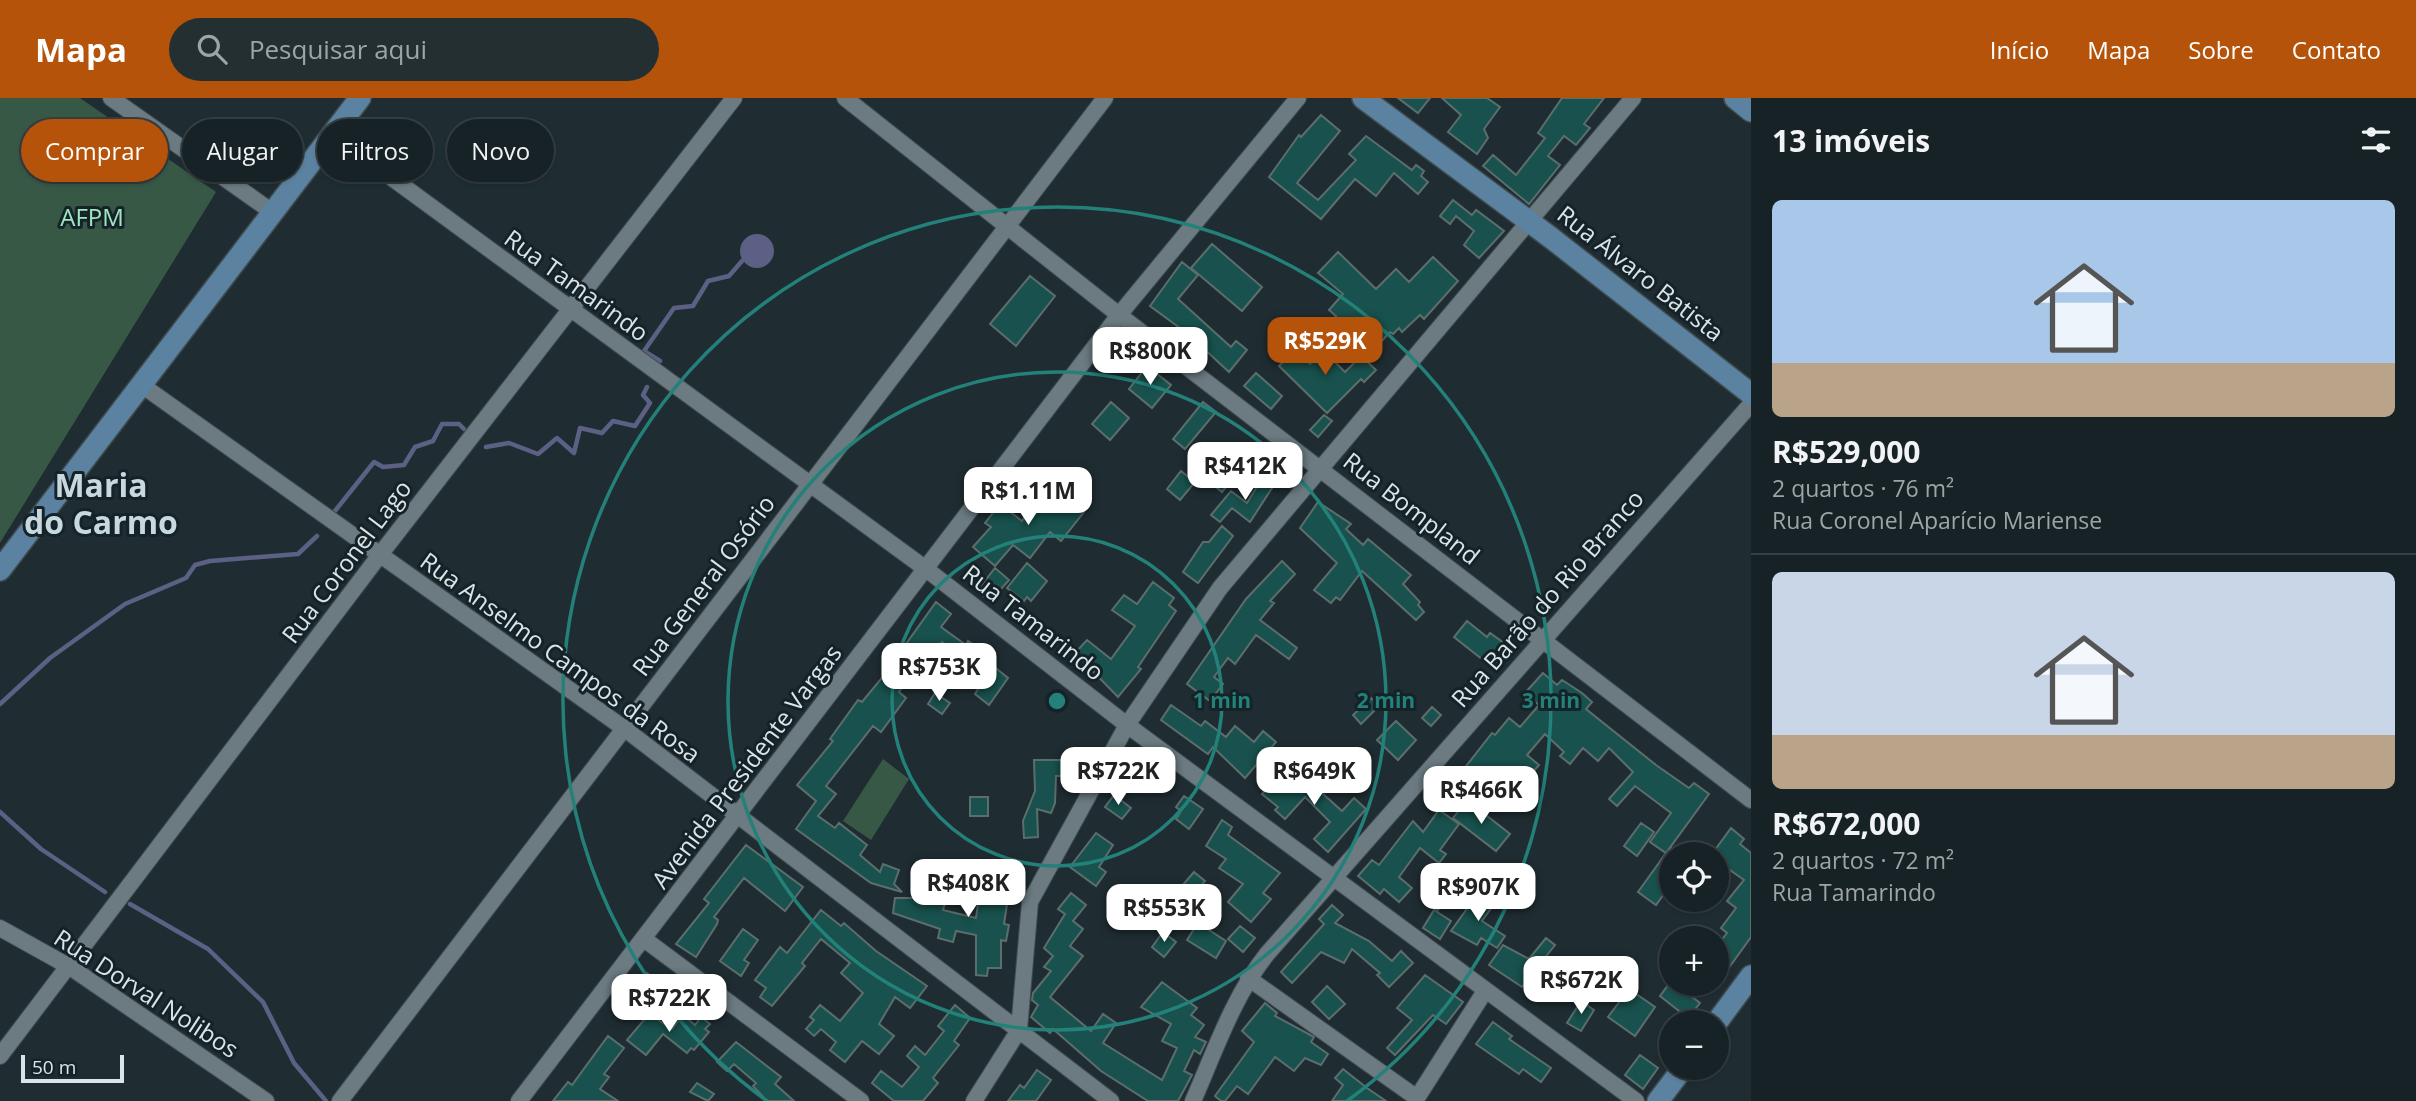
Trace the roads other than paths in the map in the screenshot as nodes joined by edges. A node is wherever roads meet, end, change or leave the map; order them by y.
1 (111, 98) edge
2 (360, 98) edge
3 (734, 98) edge
4 (845, 98) edge
5 (1105, 98) edge
6 (1298, 98) edge
7 (1363, 98) edge
8 (1633, 98) edge
9 (1735, 98) edge
10 (1751, 111) edge
11 (344, 119) edge
12 (317, 153) edge
13 (397, 182) edge
14 (271, 211) junction
15 (1530, 222) junction
16 (1006, 224) junction
17 (570, 309) junction
18 (1119, 315) junction
19 (143, 386) junction
20 (1751, 394) edge
21 (1751, 404) edge
22 (1321, 468) junction
23 (809, 484) junction
24 (379, 556) junction
25 (926, 569) junction
26 (0, 570) edge
27 (1542, 639) junction
28 (1127, 725) junction
29 (625, 729) junction
30 (1751, 800) edge
31 (738, 817) junction
32 (1332, 878) junction
33 (0, 928) edge
34 (644, 939) junction
35 (70, 967) junction
36 (1751, 975) edge
37 (1248, 978) junction
38 (1485, 991) junction
39 (1726, 1010) edge
40 (1019, 1030) junction
41 (0, 1056) edge
42 (1674, 1080) edge
43 (1416, 1100) edge
44 (266, 1101) edge
45 (340, 1101) edge
46 (519, 1101) edge
47 (861, 1101) edge
48 (974, 1101) edge
49 (1111, 1101) edge
50 (1193, 1101) edge
51 (1636, 1101) edge
52 (1658, 1101) edge

1 - 14 street
2 - 11 street
3 - 17 street, Rua Coronel Lago
4 - 16 street, Rua Bompland
5 - 16 street, Rua General Osório
6 - 18 street, Avenida Presidente Vargas
7 - 15 street, Rua Álvaro Batista
8 - 15 street
9 - 10 street
12 - 14 street
13 - 17 street, Rua Tamarindo
14 - 19 street
15 - 20 street, Rua Álvaro Batista
15 - 22 street
16 - 18 street, Rua Bompland
16 - 23 street, Rua General Osório
17 - 23 street, Rua Tamarindo
17 - 24 street, Rua Coronel Lago
18 - 22 street, Rua Bompland
18 - 25 street, Avenida Presidente Vargas
19 - 24 street, Rua Anselmo Campos da Rosa
19 - 26 street
21 - 27 street, Rua Barão do Rio Branco
22 - 27 street, Rua Bompland
22 - 28 street
23 - 25 street, Rua Tamarindo
23 - 29 street, Rua General Osório
24 - 29 street, Rua Anselmo Campos da Rosa
24 - 35 street, Rua Coronel Lago
25 - 28 street, Rua Tamarindo
25 - 31 street, Avenida Presidente Vargas
27 - 30 street, Rua Bompland
27 - 32 street, Rua Barão do Rio Branco
28 - 32 street, Rua Tamarindo
28 - 40 street
29 - 31 street, Rua Anselmo Campos da Rosa
29 - 45 street, Rua General Osório
31 - 34 street, Avenida Presidente Vargas
31 - 40 street, Rua Anselmo Campos da Rosa
32 - 37 street, Rua Barão do Rio Branco
32 - 38 street, Rua Tamarindo
33 - 35 street, Rua Dorval Nolibos
34 - 46 street, Avenida Presidente Vargas
34 - 47 street
35 - 41 street, Rua Coronel Lago
35 - 44 street, Rua Dorval Nolibos
36 - 39 street
37 - 43 street
37 - 50 street, Rua Barão do Rio Branco
38 - 43 street
38 - 51 street, Rua Tamarindo
40 - 48 street
40 - 49 street, Rua Anselmo Campos da Rosa
42 - 52 street

